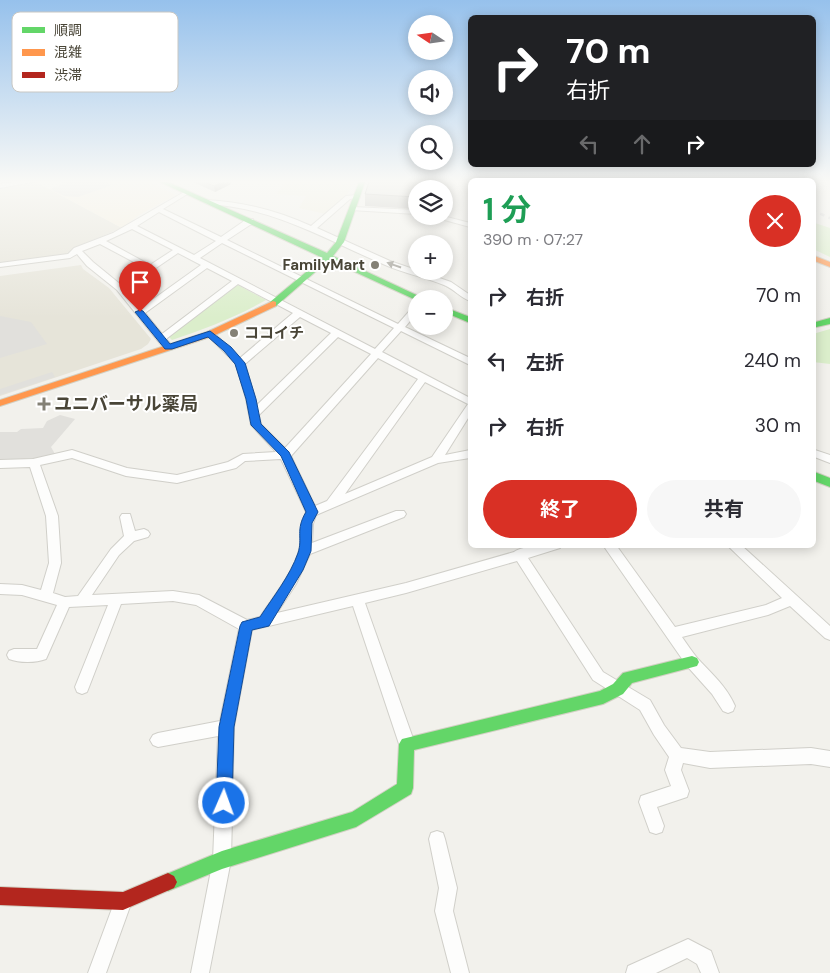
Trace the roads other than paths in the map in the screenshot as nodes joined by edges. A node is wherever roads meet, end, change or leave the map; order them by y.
1 (129, 227) edge
2 (135, 227) edge
3 (194, 227) edge
4 (240, 227) edge
5 (264, 227) edge
6 (346, 227) edge
7 (313, 228) edge
8 (220, 240) junction
9 (100, 241) junction
10 (340, 242) junction
11 (77, 250) junction
12 (178, 250) junction
13 (328, 256) junction
14 (195, 258) junction
15 (816, 259) edge
16 (207, 265) junction
17 (830, 265) edge
18 (0, 266) edge
19 (150, 268) junction
20 (302, 280) junction
21 (237, 281) junction
22 (120, 288) junction
23 (408, 293) edge
24 (468, 298) edge
25 (276, 302) junction
26 (140, 312) junction
27 (299, 313) junction
28 (453, 313) edge
29 (408, 318) edge
30 (468, 319) edge
31 (830, 321) edge
32 (816, 325) edge
33 (400, 328) junction
34 (336, 333) junction
35 (210, 334) junction
36 (164, 343) junction
37 (376, 353) junction
38 (468, 361) edge
39 (240, 363) junction
40 (424, 378) junction
41 (468, 401) edge
42 (0, 404) edge
43 (468, 410) edge
44 (254, 414) junction
45 (285, 454) junction
46 (468, 454) edge
47 (816, 454) edge
48 (830, 459) edge
49 (436, 460) junction
50 (34, 463) junction
51 (0, 464) edge
52 (830, 472) edge
53 (816, 476) edge
54 (816, 477) edge
55 (830, 483) edge
56 (331, 504) junction
57 (312, 512) junction
58 (400, 514) dead end
59 (126, 517) dead end
60 (144, 534) dead end
61 (130, 537) junction
62 (544, 548) edge
63 (611, 548) edge
64 (736, 548) edge
65 (305, 551) junction
66 (519, 554) junction
67 (0, 590) edge
68 (46, 596) junction
69 (792, 599) junction
70 (82, 600) junction
71 (116, 600) junction
72 (357, 600) junction
73 (65, 602) junction
74 (264, 622) junction
75 (246, 626) junction
76 (673, 633) junction
77 (830, 634) edge
78 (14, 655) dead end
79 (692, 662) junction
80 (82, 687) dead end
81 (618, 689) junction
82 (728, 706) dead end
83 (226, 727) junction
84 (158, 740) dead end
85 (407, 744) junction
86 (677, 754) junction
87 (830, 759) edge
88 (656, 826) dead end
89 (437, 839) dead end
90 (222, 860) junction
91 (0, 896) edge
92 (123, 902) junction
93 (97, 973) edge
94 (200, 973) edge
95 (460, 973) edge
96 (635, 973) edge
97 (710, 973) edge

1 - 9 street
2 - 12 street
3 - 8 street
4 - 8 street
5 - 13 street
6 - 10 street
7 - 10 street
8 - 14 street
8 - 20 street
9 - 11 street
9 - 19 street
10 - 13 street
24 -> 10 street
11 - 18 street
11 - 22 street
12 - 14 street
12 - 19 street
13 - 20 street
13 - 23 street
14 - 16 street
15 - 17 street
16 - 21 street
16 - 26 street
19 - 22 street
20 - 25 street
20 - 33 street
21 - 25 street
21 - 36 street
22 - 26 street
25 - 27 street
25 - 35 street
26 - 36 street
27 - 34 street
27 - 39 street
28 - 30 street
29 - 33 street
31 - 32 street
33 - 37 street
33 - 38 street
34 - 37 street
34 - 44 street
35 - 36 street
35 - 39 street
36 - 42 street
37 - 40 street
37 - 45 street
39 - 44 street
40 - 41 street
40 - 56 street
43 - 49 street
44 - 45 street
45 - 50 street
45 - 57 street
46 - 49 street
47 - 48 street
49 - 56 street
50 - 51 street
50 - 68 street
52 - 53 street
54 - 55 street
56 - 57 street
57 - 65 street
58 - 65 street
59 - 61 street
60 - 61 street
61 - 70 street
62 - 66 street
63 - 76 street
64 - 69 street
65 - 74 street
66 - 72 street
66 - 81 street
67 - 68 street
68 - 73 street
69 - 76 street
69 - 77 street
70 - 71 street
70 - 73 street
71 - 75 street
71 - 80 street
72 - 74 street
72 - 85 street
73 - 78 street
74 - 75 street
75 - 83 street
76 - 79 street
79 - 81 street
79 - 82 street
81 - 85 street
81 - 86 street
83 - 84 street
83 - 90 street
85 - 90 street
86 - 87 street
86 - 88 street
89 - 95 street
90 - 92 street
90 - 94 street
91 - 92 street
92 - 93 street
96 - 97 street

